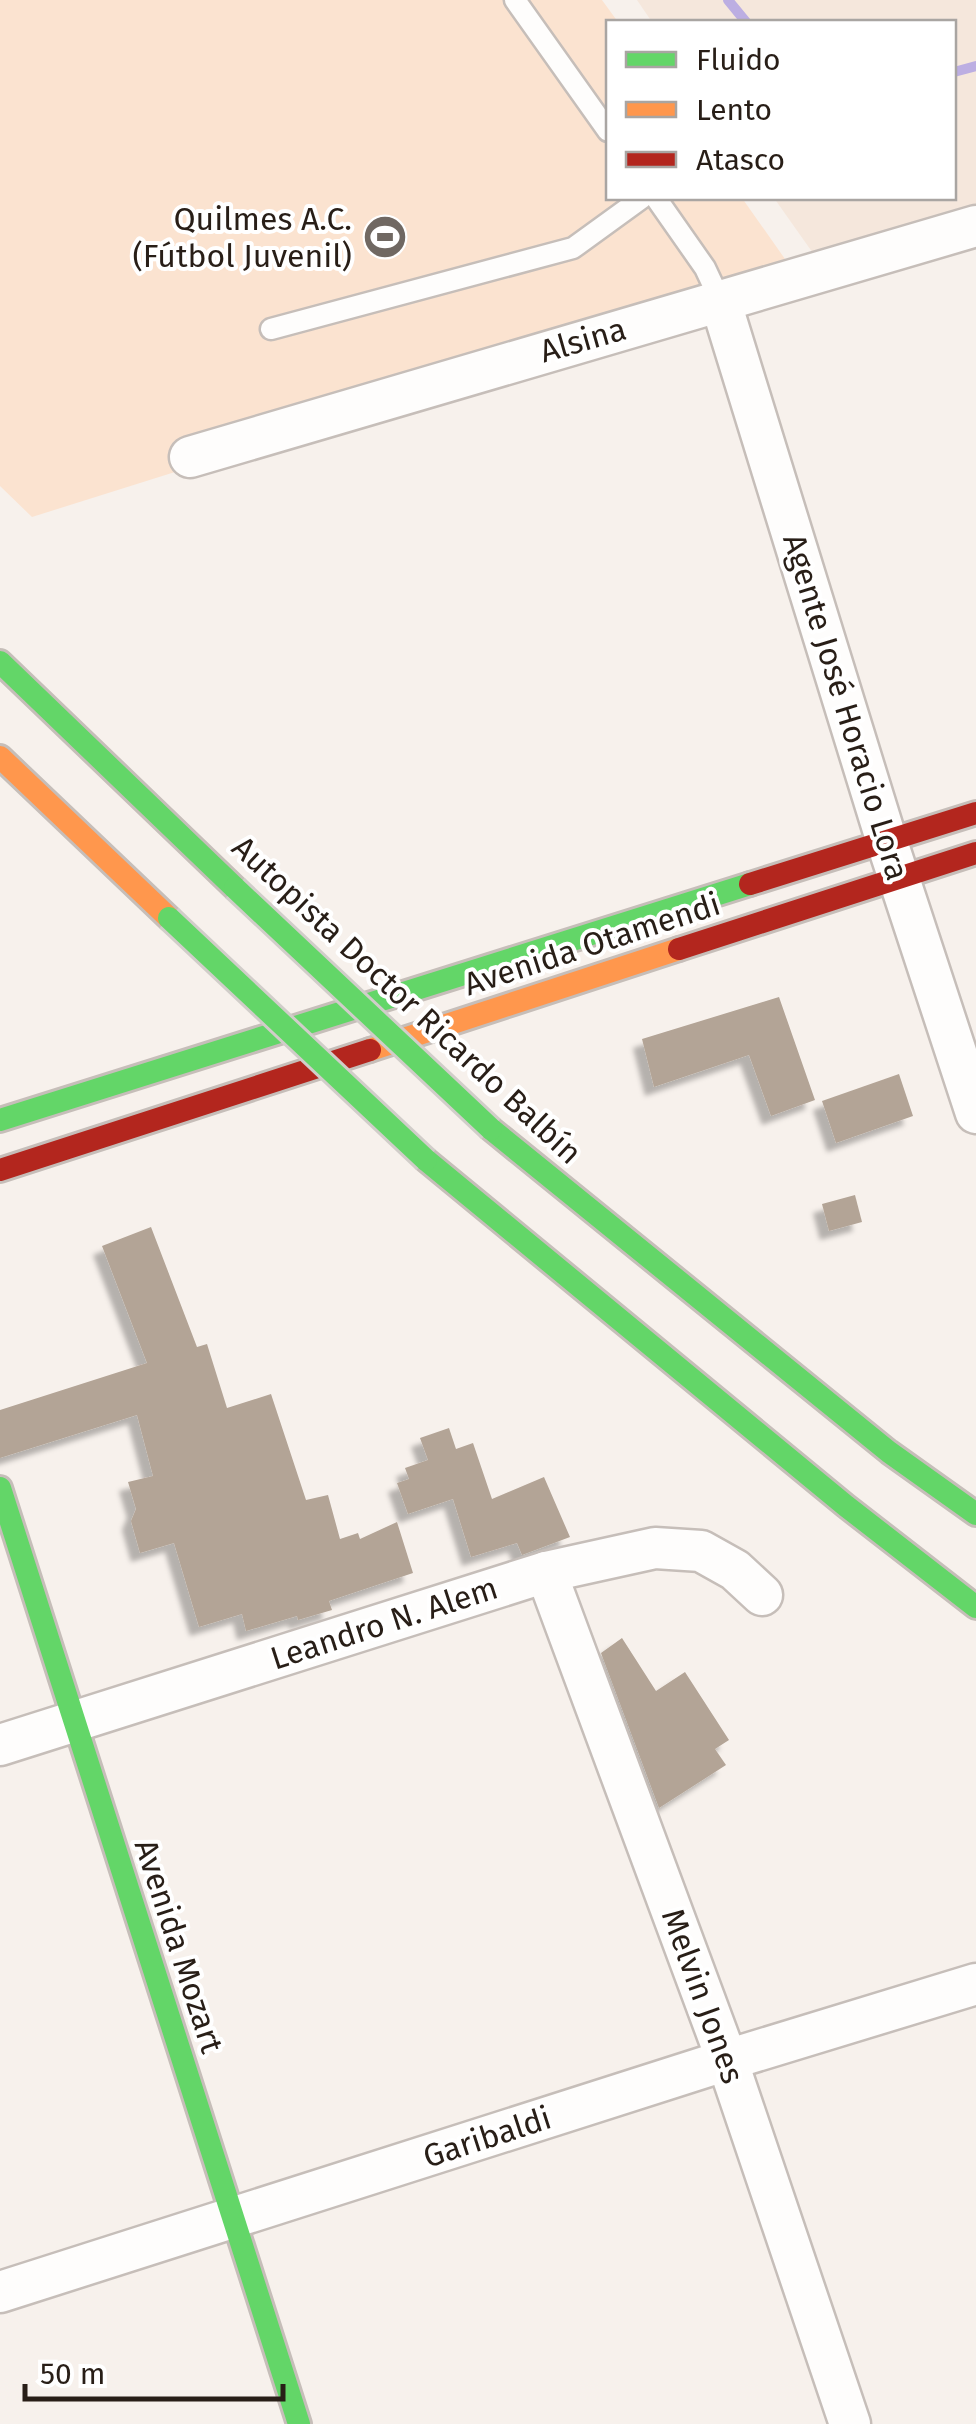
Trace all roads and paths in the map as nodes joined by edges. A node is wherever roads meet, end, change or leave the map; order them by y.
1 (516, 0) edge
2 (606, 127) edge
3 (639, 200) edge
4 (657, 200) edge
5 (976, 226) edge
6 (720, 300) junction
7 (271, 329) dead end
8 (190, 457) dead end
9 (0, 662) edge
10 (0, 756) edge
11 (976, 813) edge
12 (976, 852) edge
13 (893, 859) junction
14 (976, 1113) edge
15 (0, 1120) edge
16 (0, 1170) edge
17 (0, 1488) edge
18 (976, 1514) edge
19 (546, 1572) junction
20 (762, 1595) dead end
21 (976, 1608) edge
22 (72, 1721) junction
23 (0, 1745) edge
24 (976, 1984) edge
25 (727, 2060) junction
26 (233, 2218) junction
27 (0, 2292) edge
28 (299, 2424) edge
29 (850, 2424) edge

1 - 2 lane
3 - 7 lane
4 - 6 lane
5 - 6 street, Alsina
6 - 8 street, Alsina
6 - 13 street, Agente José Horacio Lora
9 - 18 main road, Autopista Doctor Ricardo Balbín, bridge
10 - 21 main road, bridge
11 - 13 main road, Avenida Otamendi
12 - 13 main road, Avenida Otamendi
13 - 14 street, Agente José Horacio Lora
13 - 15 main road, Avenida Otamendi
13 - 16 main road, Avenida Otamendi
17 - 22 main road, Avenida Mozart
19 - 20 street, Leandro N. Alem
19 - 22 street, Leandro N. Alem
19 - 25 street, Melvin Jones
22 - 23 street, Leandro N. Alem
22 - 26 main road, Avenida Mozart
24 - 25 street, Garibaldi
25 - 26 street, Garibaldi
25 - 29 street, Melvin Jones
26 - 27 street, Garibaldi
26 - 28 main road, Avenida Mozart

